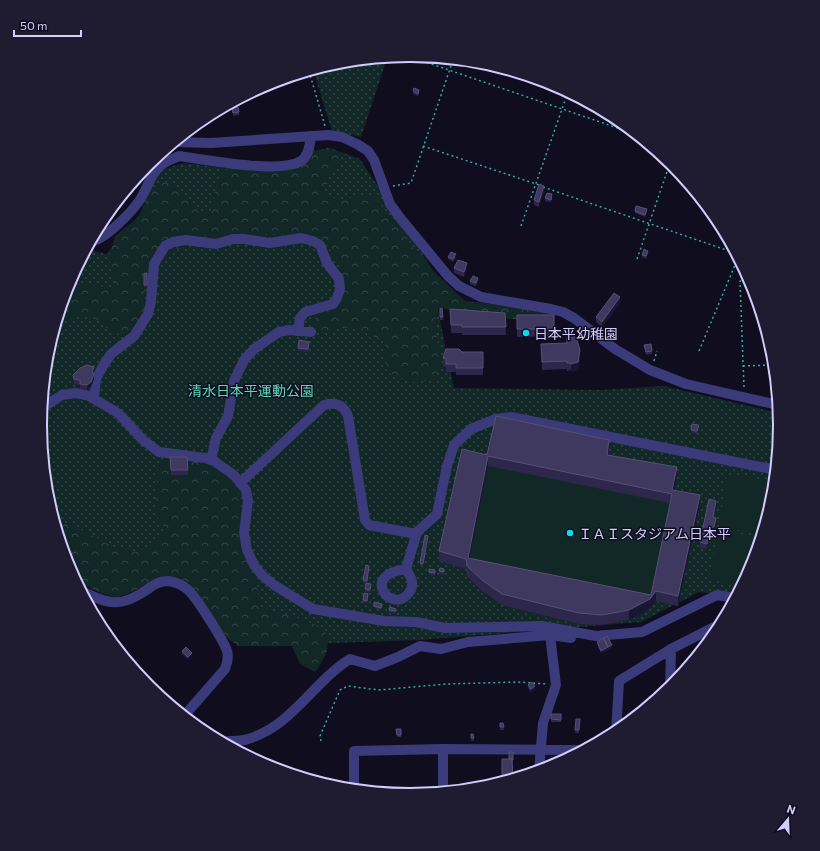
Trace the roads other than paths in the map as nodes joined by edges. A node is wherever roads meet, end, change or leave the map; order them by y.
1 (311, 136) junction
2 (184, 142) edge
3 (97, 242) edge
4 (298, 331) junction
5 (311, 332) dead end
6 (94, 398) junction
7 (48, 404) edge
8 (772, 404) edge
9 (211, 460) junction
10 (770, 469) edge
11 (240, 483) junction
12 (416, 534) junction
13 (406, 569) dead end
14 (89, 594) edge
15 (730, 597) edge
16 (711, 629) edge
17 (550, 635) junction
18 (591, 636) junction
19 (671, 649) junction
20 (670, 679) edge
21 (188, 712) edge
22 (616, 724) edge
23 (230, 741) edge
24 (442, 749) junction
25 (540, 749) junction
26 (573, 750) edge
27 (539, 765) edge
28 (354, 784) edge
29 (443, 787) edge

1 - 2 street
1 - 3 street
1 - 8 street
4 - 5 street
4 - 6 street
4 - 9 street
6 - 7 street
6 - 9 street
9 - 11 street
10 - 12 street
11 - 12 street
11 - 18 street
12 - 13 street
14 - 21 street
15 - 18 street
16 - 19 street
17 - 18 street
17 - 23 street
17 - 25 street
19 - 20 street
19 - 22 street
24 - 25 street
24 - 28 street
24 - 29 street
25 - 26 street
25 - 27 street

